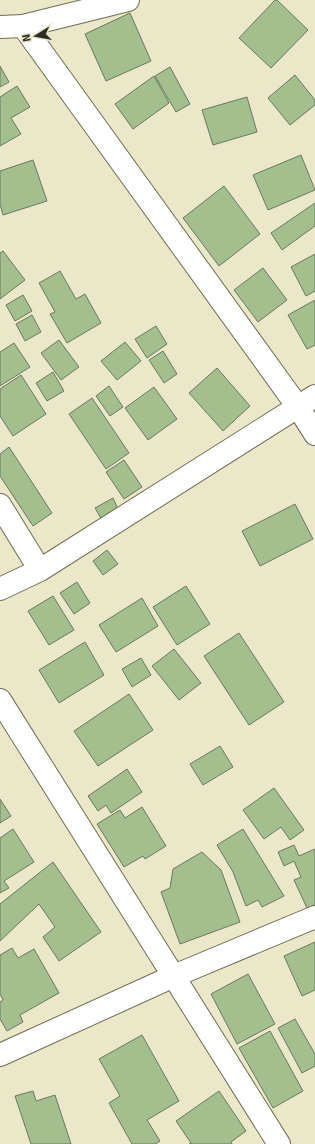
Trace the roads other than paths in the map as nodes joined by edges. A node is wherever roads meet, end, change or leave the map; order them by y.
1 (128, 0) edge
2 (23, 26) junction
3 (0, 27) edge
4 (307, 401) edge
5 (315, 434) edge
6 (0, 505) edge
7 (40, 570) junction
8 (0, 589) edge
9 (0, 700) edge
10 (315, 917) edge
11 (174, 976) junction
12 (0, 1055) edge
13 (279, 1144) edge

1 - 2 street
2 - 3 street
2 - 4 street
4 - 5 street
4 - 7 street
6 - 7 street
7 - 8 street
9 - 11 street
10 - 11 street
11 - 12 street
11 - 13 street

